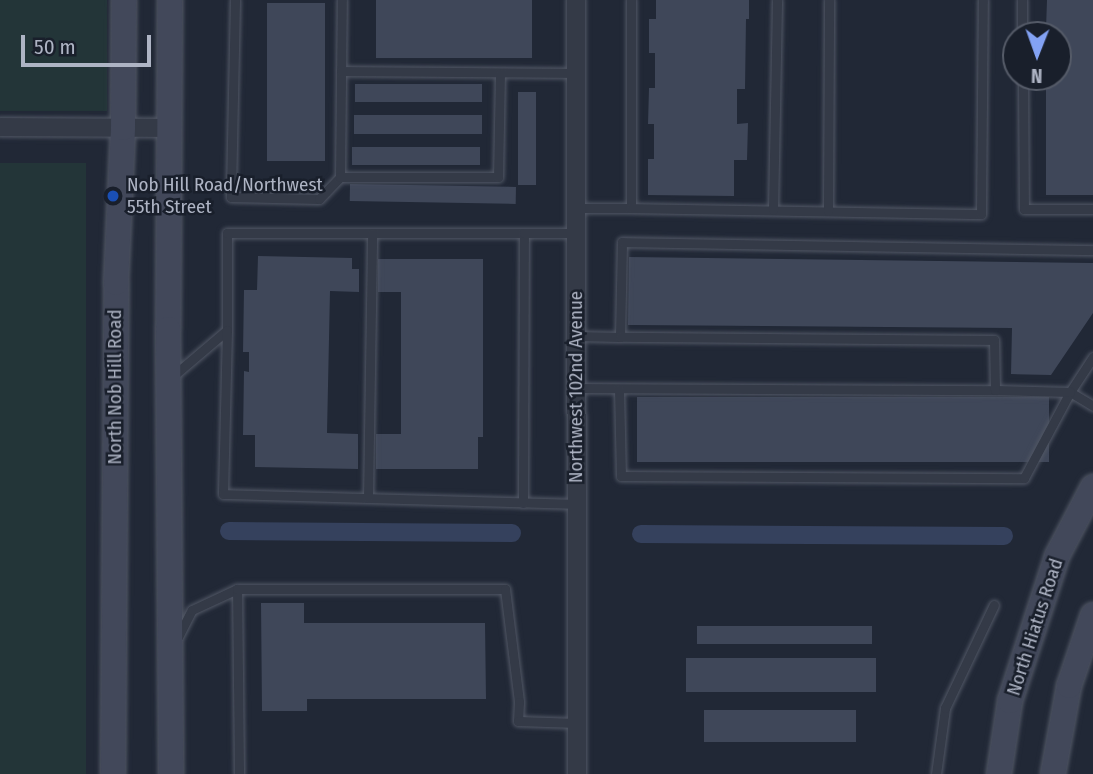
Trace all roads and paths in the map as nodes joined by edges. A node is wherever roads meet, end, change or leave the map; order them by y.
1 (124, 0) edge
2 (170, 0) edge
3 (234, 0) edge
4 (342, 0) edge
5 (576, 0) edge
6 (631, 0) edge
7 (777, 0) edge
8 (829, 0) edge
9 (983, 0) edge
10 (1022, 0) edge
11 (1022, 21) edge
12 (341, 71) junction
13 (500, 72) junction
14 (576, 73) junction
15 (1023, 91) edge
16 (0, 127) edge
17 (123, 128) junction
18 (168, 128) junction
19 (340, 177) junction
20 (576, 208) junction
21 (631, 208) junction
22 (1093, 209) edge
23 (773, 210) junction
24 (828, 211) junction
25 (372, 233) junction
26 (524, 233) junction
27 (576, 233) junction
28 (1093, 250) edge
29 (227, 330) junction
30 (576, 336) junction
31 (620, 337) junction
32 (1093, 357) edge
33 (169, 379) junction
34 (576, 388) junction
35 (619, 389) junction
36 (995, 390) junction
37 (1070, 392) junction
38 (1093, 405) edge
39 (1093, 486) edge
40 (368, 498) junction
41 (523, 503) junction
42 (576, 504) junction
43 (237, 589) junction
44 (994, 605) dead end
45 (1093, 615) edge
46 (171, 651) junction
47 (577, 723) junction
48 (113, 774) edge
49 (171, 774) edge
50 (239, 774) edge
51 (577, 774) edge
52 (936, 774) edge
53 (999, 774) edge
54 (1053, 774) edge

1 - 17 main road, North Nob Hill Road
2 - 18 main road
3 - 19 lane
4 - 12 lane
5 - 14 street, Northwest 102nd Avenue
6 - 21 lane
7 - 23 lane
8 - 24 lane
9 - 24 lane
10 - 11 lane
12 - 13 lane
12 - 19 lane
13 - 14 lane
13 - 19 lane
14 - 20 street, Northwest 102nd Avenue
15 - 22 lane
16 - 17 street
17 - 18 street
17 - 48 main road, North Nob Hill Road
18 - 33 main road
20 - 21 lane
20 - 27 street, Northwest 102nd Avenue
21 - 23 lane
23 - 24 lane
25 - 26 lane
25 - 29 lane
25 - 40 lane
26 - 27 lane
26 - 41 lane
27 - 30 street, Northwest 102nd Avenue
28 - 31 lane
29 - 33 lane
29 - 40 lane
30 - 31 lane
30 - 34 street, Northwest 102nd Avenue
31 - 36 lane
32 - 37 lane
33 - 46 main road
34 - 35 lane
34 - 42 street, Northwest 102nd Avenue
35 - 36 lane
35 - 37 lane
36 - 37 lane
37 - 38 lane
39 - 53 main road, North Hiatus Road
40 - 41 lane
41 - 42 lane
42 - 47 street, Northwest 102nd Avenue
43 - 46 lane
43 - 47 lane
43 - 50 lane
44 - 52 lane
45 - 54 main road
46 - 49 main road
47 - 51 street, Northwest 102nd Avenue

